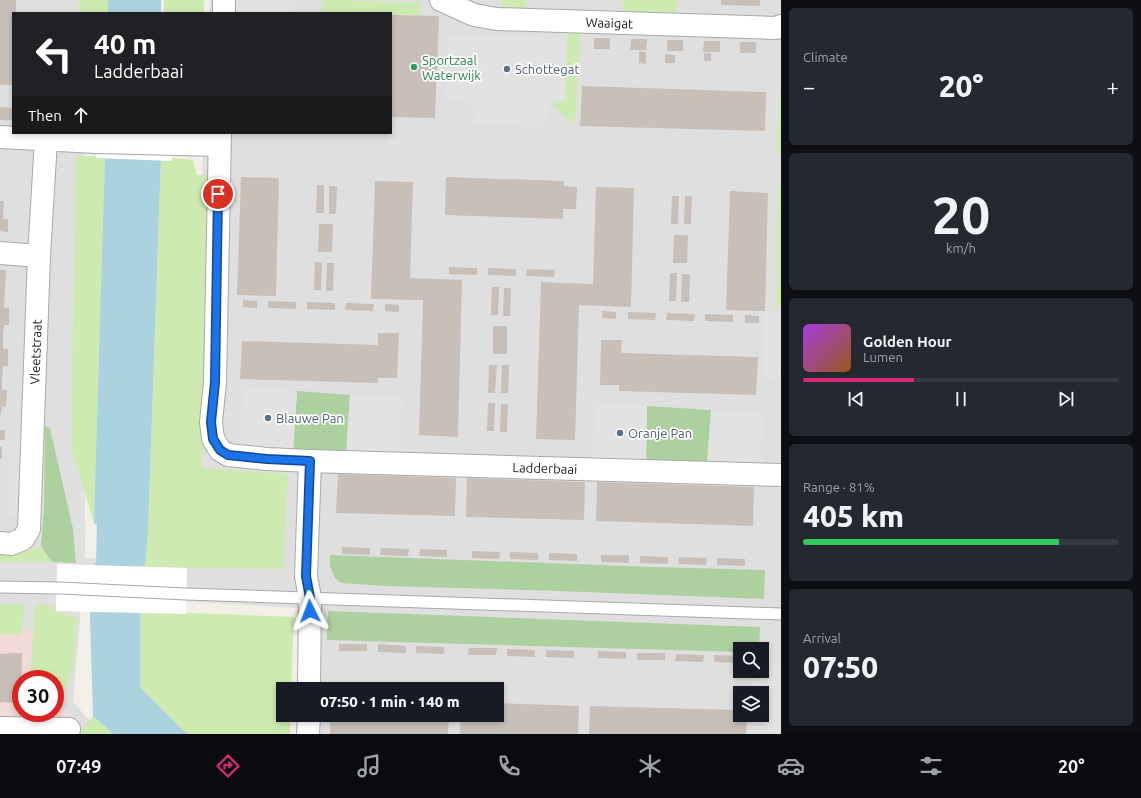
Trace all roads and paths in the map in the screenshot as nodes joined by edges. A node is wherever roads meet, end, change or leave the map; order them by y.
1 (224, 0) edge
2 (441, 0) edge
3 (224, 12) edge
4 (781, 26) edge
5 (0, 137) edge
6 (220, 139) edge
7 (46, 140) junction
8 (0, 253) edge
9 (39, 256) junction
10 (310, 461) junction
11 (781, 475) edge
12 (0, 543) edge
13 (0, 587) edge
14 (310, 598) junction
15 (781, 614) edge
16 (309, 682) edge
17 (309, 722) edge
18 (70, 729) dead end
19 (7, 730) edge
20 (308, 734) edge

1 - 3 street
2 - 4 street, Waaigat
5 - 7 street
6 - 7 street
6 - 10 street, Ladderbaai
7 - 9 street, Vleetstraat
8 - 9 street
9 - 12 street, Vleetstraat
10 - 11 street, Ladderbaai
10 - 14 street
13 - 14 lane
14 - 15 lane
14 - 16 street
17 - 20 street
18 - 19 street

